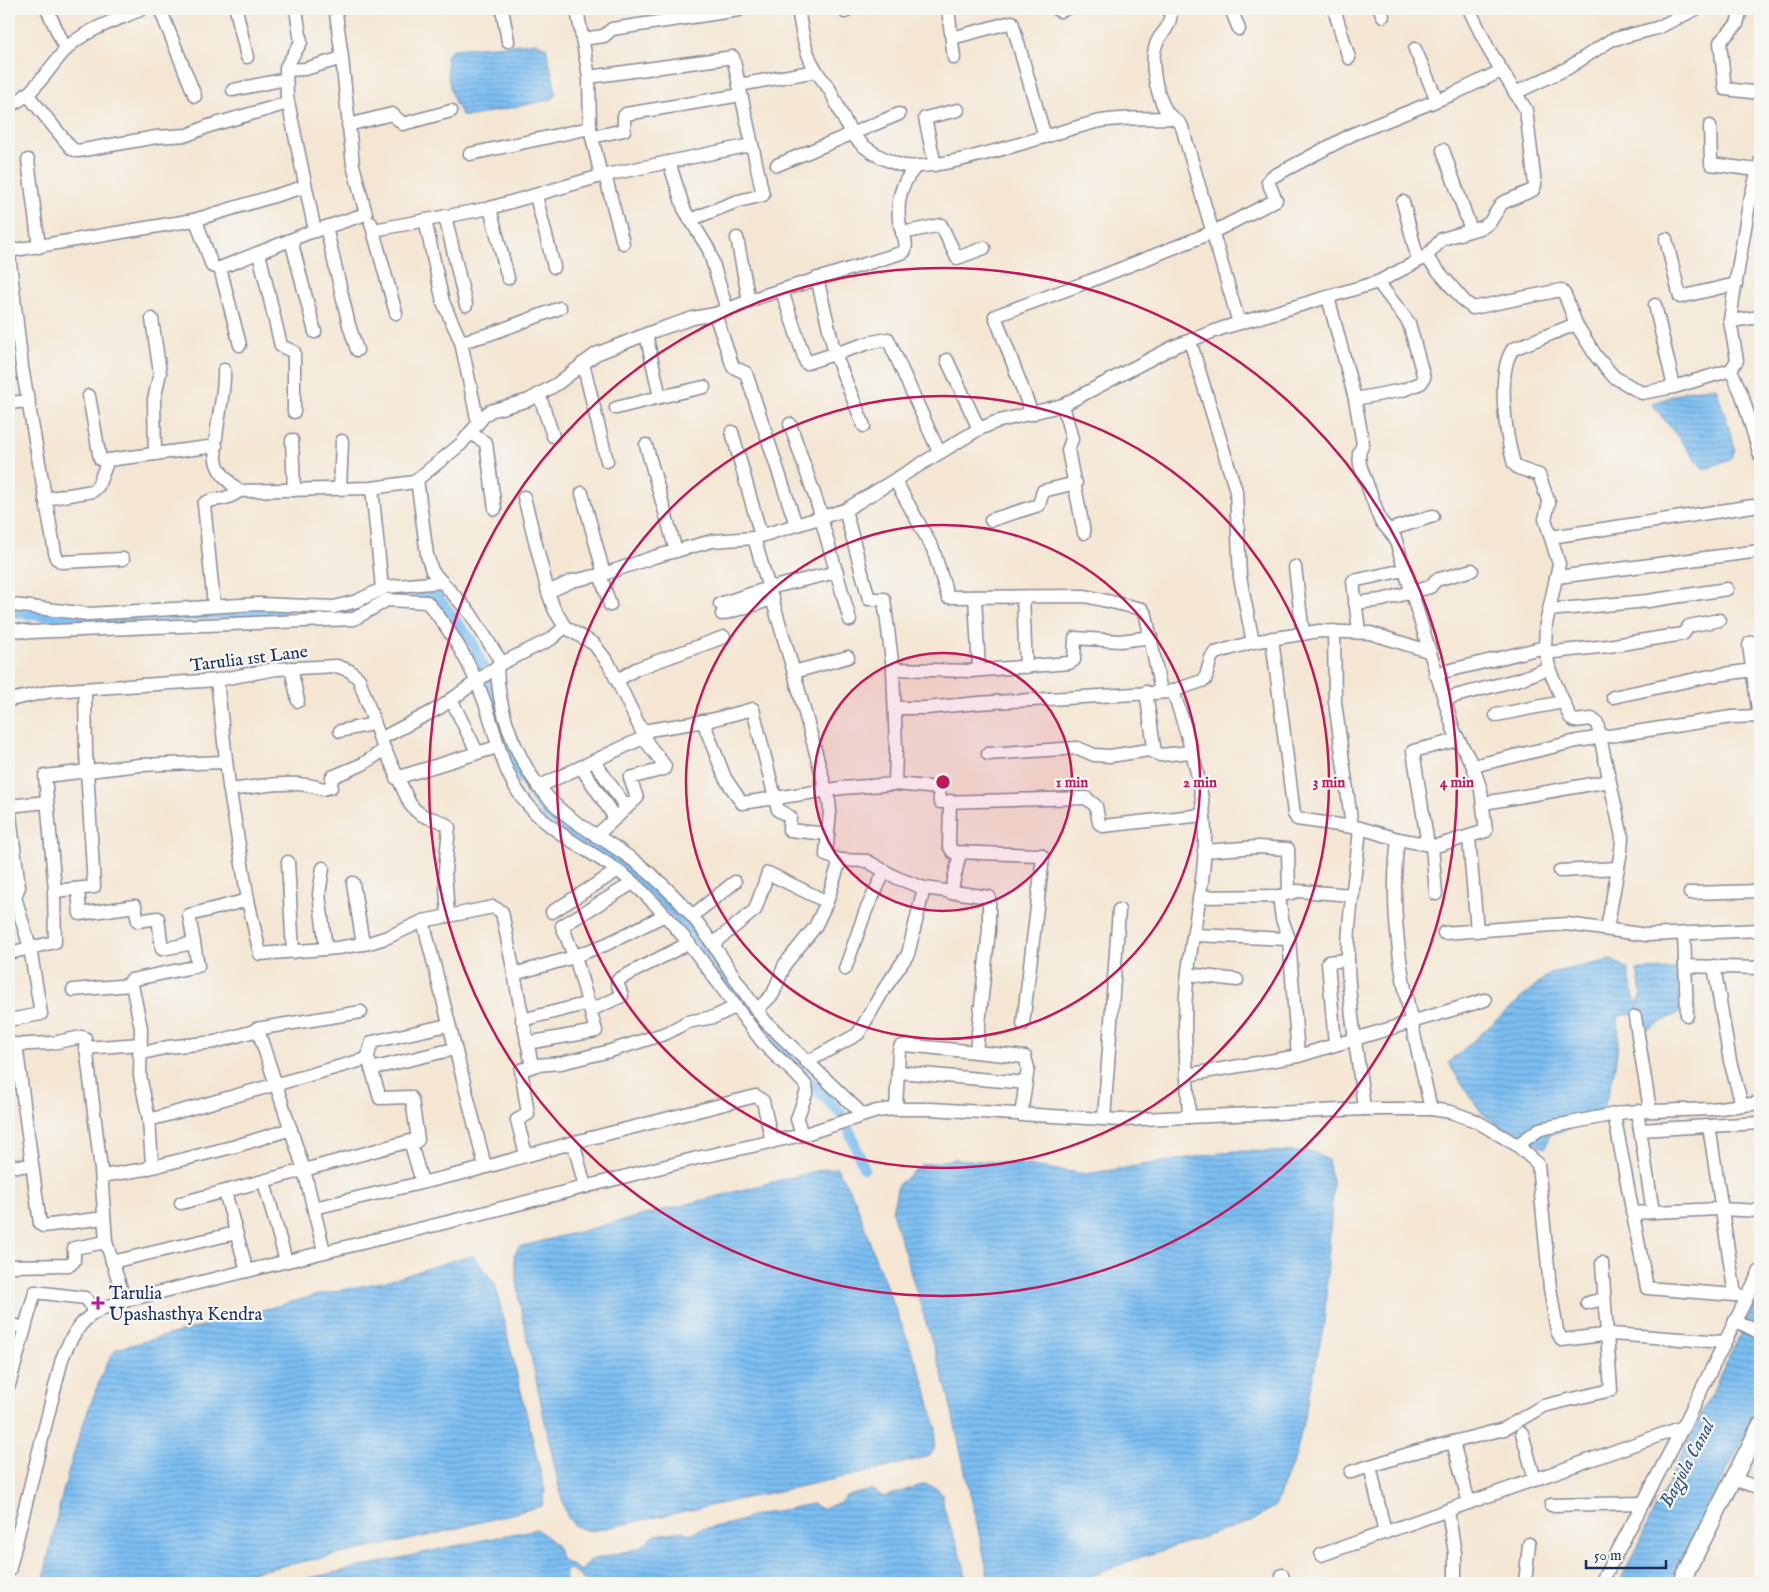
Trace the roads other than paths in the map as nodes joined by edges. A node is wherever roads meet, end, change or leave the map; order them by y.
1 (47, 9) edge
2 (142, 9) edge
3 (160, 9) edge
4 (236, 9) edge
5 (502, 9) edge
6 (577, 9) edge
7 (798, 9) edge
8 (948, 9) edge
9 (1056, 9) edge
10 (1066, 9) edge
11 (1172, 9) edge
12 (1231, 9) edge
13 (1334, 9) edge
14 (1469, 9) edge
15 (1696, 9) edge
16 (1741, 9) edge
17 (739, 10) edge
18 (301, 11) edge
19 (703, 12) edge
20 (336, 13) dead end
21 (668, 14) edge
22 (1239, 29) dead end
23 (952, 38) junction
24 (582, 39) junction
25 (508, 41) dead end
26 (1415, 49) dead end
27 (66, 50) junction
28 (247, 57) dead end
29 (342, 58) junction
30 (954, 58) dead end
31 (1349, 58) dead end
32 (816, 71) junction
33 (1501, 71) junction
34 (286, 74) junction
35 (589, 77) junction
36 (233, 90) dead end
37 (740, 90) junction
38 (1515, 93) junction
39 (1760, 93) edge
40 (26, 94) junction
41 (195, 96) dead end
42 (1436, 100) junction
43 (288, 103) junction
44 (9, 106) edge
45 (958, 110) dead end
46 (451, 111) dead end
47 (899, 114) dead end
48 (1171, 118) junction
49 (348, 124) junction
50 (1710, 126) dead end
51 (591, 133) junction
52 (850, 134) junction
53 (1045, 136) junction
54 (751, 145) junction
55 (1443, 150) dead end
56 (470, 154) dead end
57 (28, 160) dead end
58 (669, 162) junction
59 (777, 165) dead end
60 (935, 165) junction
61 (1759, 166) edge
62 (915, 168) junction
63 (603, 176) junction
64 (304, 187) junction
65 (536, 196) junction
66 (1403, 202) dead end
67 (490, 208) junction
68 (366, 214) junction
69 (445, 216) junction
70 (194, 220) junction
71 (425, 220) junction
72 (690, 220) junction
73 (320, 229) junction
74 (374, 230) junction
75 (1471, 230) junction
76 (1213, 232) junction
77 (902, 233) junction
78 (736, 238) dead end
79 (1666, 239) dead end
80 (291, 240) junction
81 (624, 243) dead end
82 (39, 247) junction
83 (984, 248) dead end
84 (9, 253) edge
85 (259, 253) junction
86 (1422, 259) junction
87 (220, 268) junction
88 (554, 268) dead end
89 (508, 278) dead end
90 (817, 278) junction
91 (1378, 282) junction
92 (1736, 284) junction
93 (782, 290) junction
94 (1328, 297) junction
95 (749, 301) junction
96 (466, 305) dead end
97 (1655, 305) dead end
98 (560, 308) dead end
99 (721, 312) junction
100 (396, 313) dead end
101 (1760, 317) edge
102 (152, 319) dead end
103 (1730, 321) junction
104 (1239, 323) junction
105 (1576, 324) junction
106 (315, 332) dead end
107 (646, 334) junction
108 (1190, 341) junction
109 (461, 342) junction
110 (240, 345) dead end
111 (357, 350) dead end
112 (835, 354) junction
113 (947, 360) dead end
114 (583, 363) junction
115 (224, 370) dead end
116 (1731, 370) junction
117 (704, 387) dead end
118 (1674, 387) junction
119 (539, 394) junction
120 (89, 396) dead end
121 (660, 397) junction
122 (29, 400) junction
123 (1355, 400) junction
124 (9, 403) edge
125 (1064, 405) junction
126 (616, 408) dead end
127 (294, 412) dead end
128 (1032, 414) junction
129 (790, 424) dead end
130 (864, 426) dead end
131 (474, 428) junction
132 (979, 429) junction
133 (732, 432) dead end
134 (552, 436) dead end
135 (292, 440) dead end
136 (342, 441) dead end
137 (646, 445) dead end
138 (216, 446) junction
139 (939, 452) junction
140 (155, 454) junction
141 (1760, 456) edge
142 (607, 461) dead end
143 (106, 462) junction
144 (417, 479) junction
145 (895, 480) junction
146 (1076, 483) junction
147 (340, 488) junction
148 (372, 488) junction
149 (239, 490) junction
150 (294, 490) junction
151 (582, 493) dead end
152 (524, 497) dead end
153 (45, 499) junction
154 (1754, 506) dead end
155 (495, 509) dead end
156 (845, 510) junction
157 (1433, 516) dead end
158 (822, 517) junction
159 (991, 520) dead end
160 (796, 524) junction
161 (1389, 530) junction
162 (1084, 533) dead end
163 (757, 537) junction
164 (1551, 537) junction
165 (676, 551) junction
166 (1760, 551) edge
167 (123, 559) dead end
168 (1295, 568) dead end
169 (1404, 570) junction
170 (1472, 570) dead end
171 (837, 572) junction
172 (602, 574) junction
173 (1557, 577) junction
174 (442, 582) junction
175 (382, 588) junction
176 (1727, 589) dead end
177 (1410, 591) junction
178 (548, 592) junction
179 (771, 593) junction
180 (975, 597) junction
181 (1023, 597) junction
182 (1355, 603) junction
183 (13, 605) dead end
184 (610, 605) dead end
185 (214, 606) junction
186 (721, 609) dead end
187 (1549, 610) junction
188 (850, 620) dead end
189 (1719, 620) dead end
190 (565, 627) junction
191 (9, 629) edge
192 (1334, 631) junction
193 (1359, 632) junction
194 (1303, 634) junction
195 (724, 637) dead end
196 (1151, 637) junction
197 (1272, 638) junction
198 (1760, 641) edge
199 (1253, 642) junction
200 (1545, 650) junction
201 (1428, 651) junction
202 (848, 657) dead end
203 (498, 666) junction
204 (1026, 667) junction
205 (291, 668) junction
206 (1549, 668) junction
207 (893, 669) junction
208 (979, 670) junction
209 (794, 672) junction
210 (1435, 674) junction
211 (1756, 675) edge
212 (217, 680) junction
213 (618, 680) junction
214 (478, 681) junction
215 (86, 689) junction
216 (1146, 692) junction
217 (1167, 692) junction
218 (1613, 697) dead end
219 (1444, 699) junction
220 (9, 700) edge
221 (451, 700) junction
222 (298, 701) dead end
223 (1563, 702) junction
224 (894, 708) junction
225 (1496, 716) dead end
226 (1760, 716) edge
227 (704, 721) junction
228 (373, 724) junction
229 (340, 731) dead end
230 (644, 734) junction
231 (1600, 737) junction
232 (1458, 740) junction
233 (382, 745) junction
234 (497, 747) junction
235 (477, 752) junction
236 (1191, 752) junction
237 (1155, 753) junction
238 (988, 754) dead end
239 (594, 761) junction
240 (225, 762) junction
241 (1473, 766) junction
242 (581, 767) junction
243 (87, 772) junction
244 (396, 778) junction
245 (1610, 781) junction
246 (895, 784) junction
247 (538, 787) junction
248 (230, 790) junction
249 (826, 791) junction
250 (775, 797) junction
251 (950, 801) junction
252 (47, 802) junction
253 (1484, 803) junction
254 (9, 807) edge
255 (626, 807) junction
256 (1203, 815) junction
257 (615, 818) junction
258 (1356, 827) junction
259 (828, 834) junction
260 (596, 836) junction
261 (1469, 838) junction
262 (1398, 839) junction
263 (1430, 845) junction
264 (1204, 851) junction
265 (960, 853) junction
266 (840, 860) junction
267 (288, 862) dead end
268 (323, 868) dead end
269 (1618, 868) junction
270 (885, 870) junction
271 (617, 871) junction
272 (1560, 871) dead end
273 (13, 877) edge
274 (735, 882) dead end
275 (633, 883) junction
276 (353, 884) dead end
277 (924, 888) junction
278 (78, 889) junction
279 (55, 890) junction
280 (1760, 891) edge
281 (950, 893) junction
282 (1690, 893) dead end
283 (1436, 894) dead end
284 (1284, 895) junction
285 (1353, 895) junction
286 (1199, 897) junction
287 (248, 900) junction
288 (826, 902) junction
289 (1119, 910) dead end
290 (14, 911) edge
291 (552, 912) dead end
292 (665, 915) junction
293 (448, 916) junction
294 (692, 916) junction
295 (423, 921) junction
296 (1607, 929) junction
297 (1760, 930) edge
298 (1477, 931) junction
299 (1444, 933) dead end
300 (1684, 934) junction
301 (1194, 935) junction
302 (1289, 939) junction
303 (194, 943) junction
304 (689, 943) junction
305 (714, 943) junction
306 (363, 944) junction
307 (30, 948) junction
308 (326, 949) junction
309 (294, 952) junction
310 (9, 953) edge
311 (574, 958) junction
312 (1348, 960) junction
313 (1685, 966) junction
314 (1714, 966) junction
315 (1760, 968) edge
316 (845, 969) dead end
317 (514, 974) junction
318 (1188, 974) junction
319 (1237, 980) dead end
320 (131, 985) junction
321 (73, 990) dead end
322 (1485, 1000) dead end
323 (590, 1006) junction
324 (735, 1007) junction
325 (757, 1010) junction
326 (361, 1012) dead end
327 (1687, 1015) dead end
328 (1635, 1016) dead end
329 (9, 1020) edge
330 (522, 1020) junction
331 (1412, 1023) junction
332 (1023, 1024) dead end
333 (448, 1025) junction
334 (256, 1029) junction
335 (1355, 1038) junction
336 (527, 1044) junction
337 (12, 1045) edge
338 (1335, 1045) junction
339 (85, 1048) junction
340 (140, 1049) junction
341 (454, 1049) junction
342 (976, 1052) junction
343 (1298, 1056) junction
344 (807, 1062) junction
345 (369, 1064) junction
346 (532, 1066) junction
347 (898, 1072) junction
348 (1187, 1075) junction
349 (1026, 1083) junction
350 (276, 1084) junction
351 (1760, 1103) edge
352 (1742, 1105) junction
353 (896, 1109) junction
354 (1364, 1109) junction
355 (1431, 1110) junction
356 (1643, 1111) junction
357 (1614, 1114) junction
358 (862, 1115) junction
359 (1021, 1115) junction
360 (1189, 1117) junction
361 (1104, 1119) junction
362 (149, 1120) junction
363 (1760, 1123) edge
364 (1709, 1126) junction
365 (291, 1129) junction
366 (1640, 1130) junction
367 (802, 1135) junction
368 (772, 1142) junction
369 (412, 1144) junction
370 (1517, 1145) junction
371 (575, 1148) dead end
372 (526, 1155) junction
373 (9, 1166) edge
374 (32, 1166) junction
375 (485, 1166) junction
376 (149, 1168) junction
377 (304, 1170) junction
378 (102, 1176) junction
379 (264, 1182) junction
380 (422, 1182) junction
381 (585, 1188) junction
382 (225, 1192) junction
383 (181, 1203) dead end
384 (314, 1208) junction
385 (1722, 1209) junction
386 (1760, 1211) edge
387 (1653, 1212) junction
388 (1632, 1213) junction
389 (104, 1218) junction
390 (236, 1233) junction
391 (106, 1242) junction
392 (324, 1252) junction
393 (286, 1261) junction
394 (112, 1262) junction
395 (1602, 1263) dead end
396 (9, 1266) edge
397 (247, 1271) junction
398 (1760, 1271) edge
399 (1741, 1296) junction
400 (1604, 1300) junction
401 (125, 1301) junction
402 (1587, 1303) dead end
403 (93, 1313) junction
404 (1735, 1320) junction
405 (9, 1324) edge
406 (25, 1328) junction
407 (1754, 1330) edge
408 (1607, 1334) junction
409 (1724, 1342) junction
410 (12, 1362) edge
411 (9, 1384) edge
412 (1683, 1427) junction
413 (1522, 1433) dead end
414 (1758, 1435) edge
415 (1453, 1442) junction
416 (1370, 1466) junction
417 (1350, 1472) dead end
418 (1733, 1479) junction
419 (1535, 1480) junction
420 (1760, 1488) edge
421 (1469, 1503) junction
422 (1643, 1503) junction
423 (1551, 1504) dead end
424 (1448, 1511) junction
425 (1385, 1533) junction
426 (1529, 1544) dead end
427 (1321, 1555) dead end
428 (9, 1571) edge
429 (1455, 1583) edge
430 (1525, 1583) edge
431 (1601, 1583) edge
432 (1680, 1583) edge

1 - 27 street
2 - 27 street
3 - 41 street
4 - 28 street
5 - 25 street
6 - 24 street
7 - 32 street
8 - 23 street
9 - 10 street
11 - 48 street
12 - 22 street
13 - 31 street
14 - 33 street
15 - 38 street
16 - 39 street
17 - 19 street
18 - 34 street
19 - 21 street
20 - 29 street
21 - 24 street
23 - 30 street
23 - 53 street
24 - 35 street
26 - 42 street
27 - 40 street
29 - 34 street
29 - 49 street
32 - 37 street
32 - 52 street
33 - 38 street
33 - 42 street
34 - 36 street
34 - 43 street
35 - 37 street
35 - 51 street
37 - 51 street
37 - 54 street
38 - 75 street
40 - 43 street
40 - 44 street
42 - 76 street
43 - 64 street
45 - 60 street
46 - 49 street
47 - 52 street
48 - 53 street
48 - 76 street
49 - 68 street
50 - 61 street
51 - 56 street
51 - 63 street
52 - 59 street
52 - 62 street
53 - 60 street
54 - 58 street
54 - 72 street
55 - 75 street
57 - 82 street
58 - 63 street
58 - 72 street
60 - 62 street
61 - 92 street
62 - 77 street
63 - 65 street
63 - 81 street
64 - 70 street
64 - 73 street
65 - 67 street
65 - 88 street
66 - 86 street
67 - 69 street
67 - 89 street
68 - 73 street
68 - 74 street
69 - 71 street
69 - 96 street
70 - 82 street
70 - 87 street
71 - 74 street
71 - 109 street
72 - 99 street
73 - 80 street
73 - 111 street
74 - 100 street
75 - 86 street
76 - 104 street
76 - 128 street
77 - 83 street
77 - 90 street
78 - 95 street
79 - 92 street
80 - 85 street
80 - 106 street
82 - 84 street
84 - 122 street
85 - 87 street
85 - 127 street
86 - 91 street
86 - 105 street
87 - 110 street
90 - 93 street
90 - 112 street
91 - 94 street
91 - 123 street
92 - 103 street
93 - 95 street
93 - 112 street
94 - 104 street
94 - 123 street
95 - 99 street
97 - 118 street
98 - 109 street
99 - 107 street
99 - 160 street
101 - 103 street
102 - 140 street
103 - 116 street
104 - 108 street
105 - 118 street
105 - 164 street
107 - 114 street
107 - 121 street
108 - 125 street
108 - 199 street
109 - 131 street
112 - 130 street
112 - 139 street
113 - 132 street
114 - 119 street
114 - 142 street
115 - 138 street
116 - 118 street
116 - 141 street
117 - 121 street
119 - 131 street
119 - 134 street
120 - 143 street
121 - 126 street
122 - 124 street
122 - 153 street
123 - 161 street
125 - 128 street
125 - 146 street
128 - 132 street
129 - 158 street
131 - 144 street
131 - 155 street
132 - 139 street
133 - 163 street
135 - 150 street
136 - 147 street
137 - 165 street
138 - 140 street
138 - 149 street
139 - 145 street
140 - 143 street
143 - 153 street
144 - 148 street
144 - 174 street
145 - 156 street
145 - 180 street
146 - 159 street
146 - 162 street
147 - 148 street
147 - 150 street
148 - 175 street
149 - 150 street
149 - 185 street
151 - 172 street
152 - 178 street
153 - 167 street
154 - 164 street
156 - 158 street
156 - 207 street
157 - 161 street
158 - 160 street
158 - 171 street
160 - 163 street
161 - 169 street
163 - 165 street
163 - 179 street
164 - 173 street
165 - 172 street
166 - 173 street
168 - 194 street
169 - 177 street
169 - 182 street
170 - 177 street
171 - 179 street
171 - 188 street
172 - 178 street
172 - 184 street
173 - 187 street
174 - 175 street
174 - 203 street
175 - 185 street
176 - 187 street
177 - 182 street
177 - 201 street
178 - 190 street
179 - 186 street
179 - 209 street
180 - 181 street
180 - 208 street
181 - 196 street
181 - 204 street
182 - 193 street
183 - 185 street
187 - 200 street
189 - 200 street
190 - 203 street
190 - 213 street
191 - 214 street
192 - 193 street
192 - 194 street
192 - 258 street
193 - 201 street
194 - 197 street
195 - 213 street
196 - 204 street
196 - 217 street
197 - 199 street
197 - 258 street
198 - 211 street
199 - 217 street
200 - 206 street
200 - 210 street
201 - 210 street
202 - 209 street
203 - 214 street
203 - 247 street
204 - 208 street
205 - 212 street, Tarulia 1st Lane
205 - 222 street
205 - 228 street, Tarulia 1st Lane
206 - 219 street
206 - 223 street
207 - 208 street
207 - 224 street
209 - 249 street
210 - 219 street
211 - 218 street
211 - 226 street
212 - 215 street, Tarulia 1st Lane
212 - 240 street
213 - 230 street
214 - 221 street
214 - 234 street
215 - 220 street, Tarulia 1st Lane
215 - 243 street
216 - 217 street
216 - 224 street
216 - 237 street
217 - 236 street
219 - 232 street
221 - 233 street
221 - 235 street
223 - 225 street
223 - 231 street
224 - 246 street
226 - 231 street
227 - 230 street
227 - 250 street
227 - 250 street
228 - 229 street
228 - 233 street, Tarulia 1st Lane
230 - 239 street
230 - 255 street
231 - 241 street
231 - 245 street
232 - 241 street
232 - 263 street
233 - 244 street, Tarulia 1st Lane
233 - 248 street
234 - 235 street
234 - 271 street
235 - 244 street
236 - 237 street
236 - 256 street
237 - 238 street
239 - 242 street
239 - 255 street
240 - 243 street
240 - 248 street
241 - 253 street
242 - 247 street
242 - 257 street
243 - 252 street
243 - 278 street
244 - 293 street, Tarulia 1st Lane
245 - 253 street
245 - 269 street
246 - 249 street
246 - 251 street
247 - 260 street
248 - 287 street
249 - 250 street
249 - 259 street
250 - 259 street
251 - 256 street
251 - 265 street
252 - 254 street
252 - 279 street
253 - 261 street
254 - 273 street
255 - 257 street
256 - 264 street
257 - 260 street
258 - 262 street
258 - 285 street
259 - 266 street
260 - 294 street
261 - 263 street
261 - 298 street
262 - 263 street
262 - 331 street
263 - 283 street
264 - 284 street
264 - 286 street
265 - 281 street
265 - 332 street
266 - 270 street
266 - 288 street
267 - 309 street
268 - 308 street
269 - 272 street
269 - 296 street
270 - 277 street
270 - 316 street
271 - 275 street
271 - 291 street
273 - 290 street
274 - 294 street
275 - 292 street
275 - 311 street
276 - 306 street
277 - 281 street
277 - 344 street
278 - 279 street
278 - 303 street
279 - 307 street
280 - 282 street
281 - 342 street
284 - 285 street
284 - 286 street
284 - 302 street
285 - 312 street
286 - 301 street
287 - 303 street
287 - 309 street
288 - 305 street
288 - 325 street
289 - 361 street
290 - 307 street
292 - 304 street
292 - 311 street
293 - 295 street
293 - 317 street
294 - 305 street
295 - 306 street
295 - 333 street
296 - 298 street
296 - 300 street
297 - 300 street
298 - 299 street
300 - 313 street
301 - 302 street
301 - 318 street
302 - 343 street
303 - 320 street
304 - 323 street
304 - 324 street
305 - 325 street
306 - 308 street
307 - 310 street
307 - 329 street
308 - 309 street
311 - 317 street
311 - 323 street
312 - 335 street
312 - 338 street
313 - 314 street
313 - 327 street
314 - 315 street
314 - 352 street
317 - 330 street
318 - 319 street
318 - 348 street
320 - 321 street
320 - 340 street
322 - 331 street
323 - 330 street
323 - 336 street
324 - 346 street
324 - 367 street
325 - 344 street
326 - 334 street
328 - 356 street
330 - 336 street
331 - 335 street
331 - 355 street
333 - 341 street
333 - 345 street
334 - 340 street
334 - 350 street
335 - 338 street
335 - 354 street
336 - 346 street
337 - 339 street
337 - 374 street
338 - 343 street
339 - 340 street
339 - 378 street
340 - 362 street
341 - 345 street
341 - 375 street
342 - 347 street
342 - 349 street
343 - 348 street
344 - 358 street
345 - 350 street
345 - 369 street
346 - 372 street
347 - 349 street
347 - 353 street
348 - 360 street
349 - 359 street
350 - 362 street
350 - 365 street
351 - 352 street
352 - 356 street
353 - 358 street
353 - 359 street
354 - 355 street
354 - 360 street
355 - 370 street
356 - 357 street
356 - 366 street
357 - 370 street
357 - 388 street
358 - 367 street
359 - 361 street
360 - 361 street
362 - 376 street
363 - 364 street
364 - 366 street
364 - 385 street
365 - 376 street
365 - 377 street
366 - 387 street
367 - 368 street
368 - 372 street
368 - 381 street
369 - 377 street
369 - 380 street
370 - 408 street
371 - 381 street
372 - 375 street
373 - 374 street
374 - 389 street
375 - 380 street
376 - 378 street
377 - 379 street
377 - 384 street
378 - 389 street
379 - 382 street
379 - 393 street
380 - 384 street
381 - 392 street
382 - 383 street
382 - 390 street
384 - 392 street
385 - 386 street
385 - 387 street
385 - 399 street
387 - 388 street
388 - 399 street
389 - 391 street
390 - 394 street
390 - 397 street
391 - 394 street
391 - 396 street
392 - 393 street
393 - 397 street
394 - 401 street
395 - 400 street
397 - 401 street
398 - 399 street
399 - 404 street
400 - 402 street
400 - 408 street
401 - 403 street
403 - 406 street
403 - 428 street
404 - 407 street
404 - 409 street
405 - 406 street
406 - 410 street
408 - 409 street
408 - 415 street
409 - 412 street
410 - 411 street
412 - 419 street
412 - 422 street
413 - 419 street
414 - 418 street
415 - 416 street
415 - 421 street
416 - 417 street
416 - 425 street
418 - 420 street
418 - 432 street
419 - 421 street
421 - 424 street
422 - 423 street
422 - 431 street
424 - 425 street
424 - 429 street
425 - 427 street
426 - 430 street

